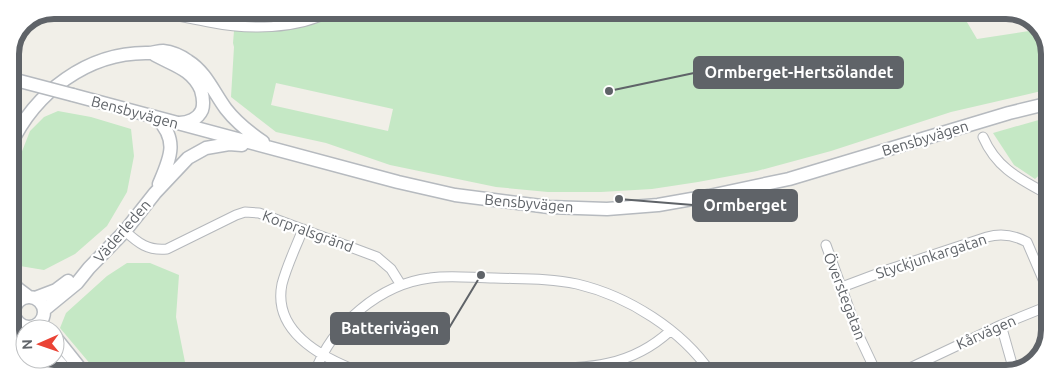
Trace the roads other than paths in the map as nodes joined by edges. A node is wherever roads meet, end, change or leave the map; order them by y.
1 (196, 19) edge
2 (310, 19) edge
3 (150, 53) junction
4 (19, 81) edge
5 (1041, 105) edge
6 (157, 118) junction
7 (179, 123) junction
8 (19, 129) edge
9 (982, 138) dead end
10 (279, 150) junction
11 (1041, 191) edge
12 (155, 193) junction
13 (303, 229) junction
14 (125, 231) junction
15 (826, 245) dead end
16 (89, 268) junction
17 (1041, 275) edge
18 (401, 285) junction
19 (842, 287) junction
20 (19, 289) edge
21 (32, 298) junction
22 (19, 301) edge
23 (1041, 309) edge
24 (45, 319) edge
25 (1001, 325) junction
26 (670, 331) junction
27 (65, 350) edge
28 (323, 354) junction
29 (1012, 364) edge
30 (77, 365) edge
31 (318, 365) edge
32 (347, 365) edge
33 (608, 365) edge
34 (704, 365) edge
35 (873, 365) edge
36 (916, 365) edge

1 - 2 street
3 - 7 main road
3 - 8 main road
3 - 10 main road
4 - 6 main road, Bensbyvägen, bridge
5 - 10 main road, Bensbyvägen
6 - 7 main road, Bensbyvägen
6 - 12 main road, Väderleden
7 - 10 main road, Bensbyvägen
9 - 11 street
10 - 12 main road, Väderleden
12 - 14 main road, Väderleden
13 - 14 street, Korpralsgränd
13 - 18 street, Korpralsgränd
13 - 28 street
14 - 16 main road, Väderleden
15 - 19 street, Överstegatan
16 - 21 main road, Väderleden
16 - 24 main road, Väderleden
17 - 19 street, Styckjunkargatan
18 - 26 street
18 - 28 street
19 - 35 street, Överstegatan
20 - 21 main road
21 - 22 main road
21 - 24 main road
23 - 25 street, Kårvägen
25 - 29 street
25 - 36 street, Kårvägen
26 - 33 street
26 - 34 street
27 - 30 main road
28 - 31 street
28 - 32 street

